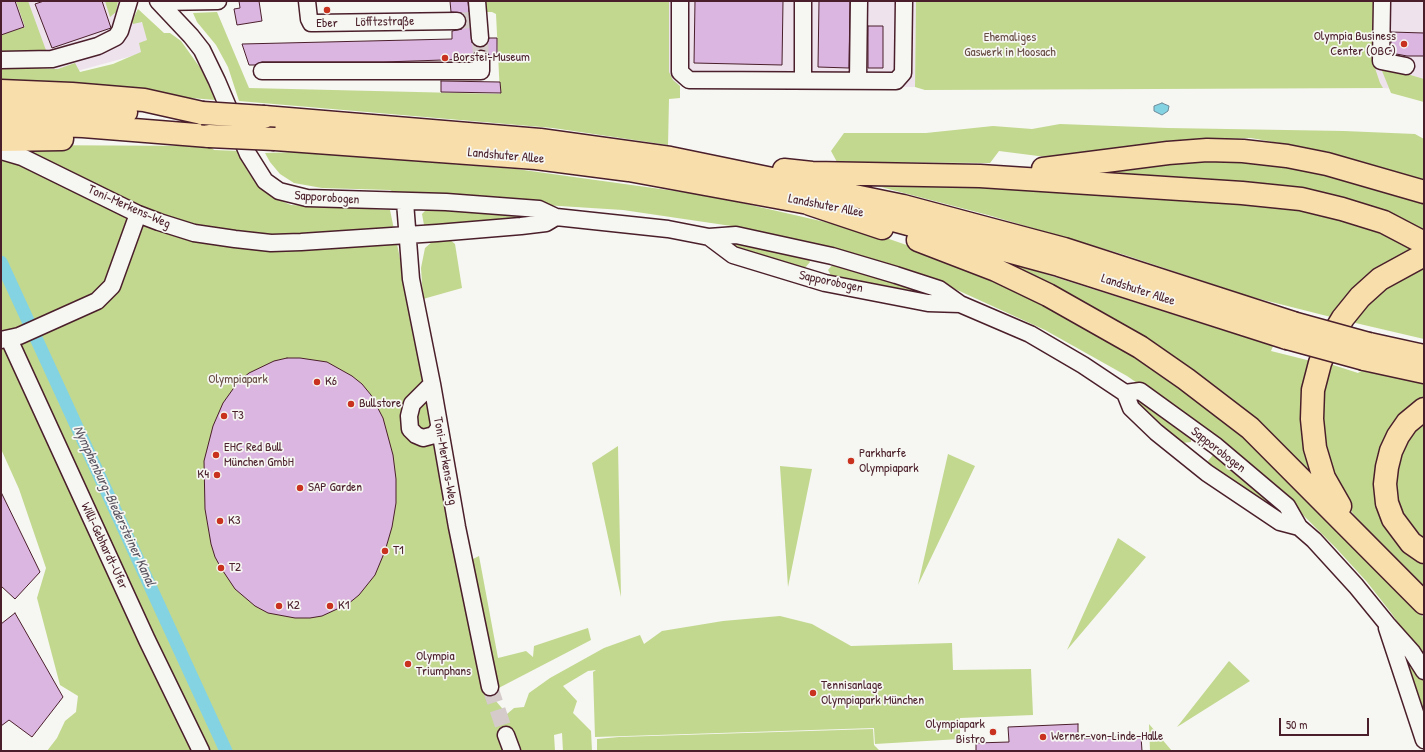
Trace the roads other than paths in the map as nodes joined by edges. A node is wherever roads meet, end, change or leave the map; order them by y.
1 (129, 1) edge
2 (216, 1) edge
3 (307, 1) edge
4 (477, 1) edge
5 (680, 1) edge
6 (803, 1) edge
7 (858, 1) edge
8 (904, 1) edge
9 (1382, 1) edge
10 (159, 2) edge
11 (469, 20) junction
12 (480, 38) tunnel mouth
13 (481, 59) tunnel mouth
14 (1, 60) edge
15 (1406, 66) dead end
16 (262, 71) dead end
17 (803, 80) junction
18 (858, 80) junction
19 (1, 91) edge
20 (1, 107) edge
21 (202, 113) junction
22 (1, 123) edge
23 (209, 136) junction
24 (1, 140) edge
25 (1, 151) edge
26 (670, 158) junction
27 (980, 176) junction
28 (1424, 192) edge
29 (405, 202) junction
30 (807, 203) junction
31 (138, 214) junction
32 (556, 216) junction
33 (407, 235) junction
34 (709, 237) junction
35 (1424, 243) edge
36 (1424, 255) edge
37 (960, 304) junction
38 (1290, 331) junction
39 (10, 338) edge
40 (1366, 351) junction
41 (1424, 356) edge
42 (1424, 372) edge
43 (432, 384) junction
44 (1125, 393) junction
45 (1424, 409) edge
46 (439, 428) junction
47 (1197, 435) junction
48 (1216, 446) junction
49 (1181, 452) junction
50 (1198, 465) junction
51 (1299, 527) junction
52 (1353, 530) junction
53 (1424, 552) edge
54 (1424, 603) edge
55 (1387, 624) junction
56 (1424, 670) edge
57 (490, 687) tunnel mouth
58 (506, 736) tunnel mouth
59 (1424, 740) edge
60 (201, 751) edge
61 (512, 751) edge

1 - 14 street
2 - 10 street
3 - 11 street, Löfftzstraße
4 - 11 street
5 - 17 street
6 - 17 street
7 - 18 street
8 - 18 street
9 - 15 street
10 - 29 street, Sapporobogen
11 - 12 street
13 - 16 street
17 - 18 street
19 - 21 highway
20 - 21 highway
21 - 26 highway, Landshuter Allee, bridge
22 - 23 highway
23 - 24 highway
23 - 30 highway, Landshuter Allee, bridge
25 - 31 street, Toni-Merkens-Weg
26 - 27 highway, Landshuter Allee
26 - 38 highway, Landshuter Allee
27 - 28 highway
27 - 35 highway, Landshuter Allee
29 - 32 street, Sapporobogen
29 - 33 street, Toni-Merkens-Weg
30 - 38 highway, Landshuter Allee
30 - 52 highway
31 - 33 street, Toni-Merkens-Weg
31 - 39 street
32 - 33 street
32 - 34 street, Sapporobogen
33 - 43 street, Toni-Merkens-Weg
34 - 37 street, Sapporobogen
34 - 37 street, Sapporobogen
36 - 52 highway
37 - 44 street, Sapporobogen
38 - 40 highway, Landshuter Allee, bridge
39 - 60 street, Willi-Gebhardt-Ufer
40 - 41 highway, Landshuter Allee
40 - 42 highway, Landshuter Allee
43 - 46 street, Toni-Merkens-Weg
43 - 46 street
44 - 47 street, Sapporobogen
44 - 49 street, Sapporobogen
45 - 53 highway
46 - 57 street, Toni-Merkens-Weg
47 - 48 street, Sapporobogen
47 - 49 street
48 - 50 street
48 - 51 street, Sapporobogen
49 - 50 street, Sapporobogen
50 - 51 street, Sapporobogen
51 - 55 street, Sapporobogen
52 - 54 highway
55 - 56 street, Sapporobogen
55 - 59 street, Sapporobogen
58 - 61 street

